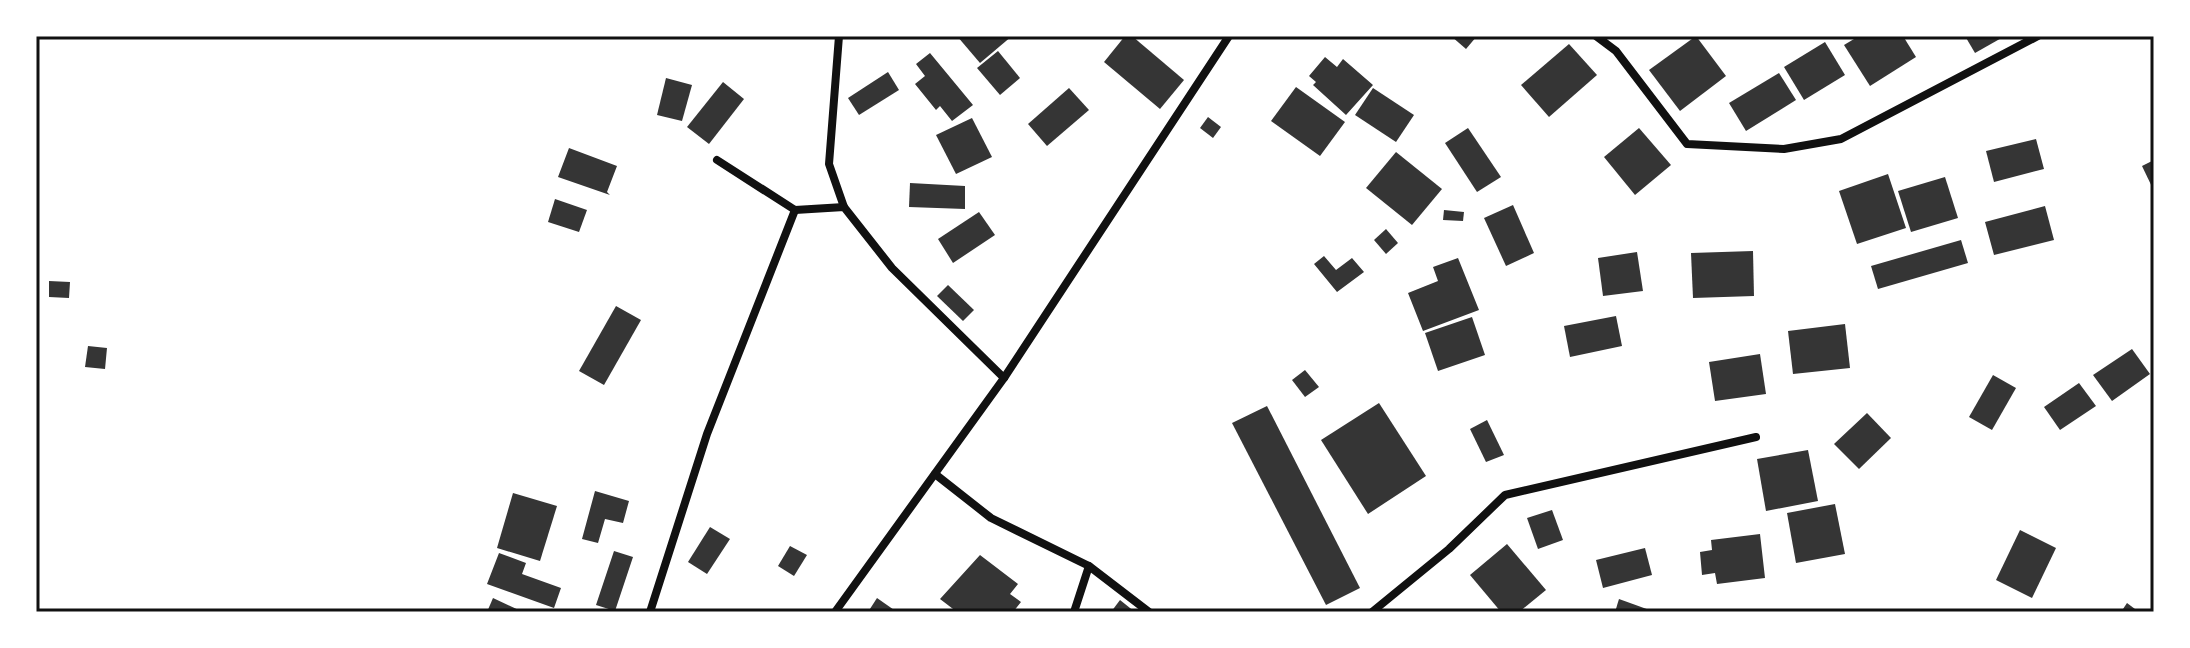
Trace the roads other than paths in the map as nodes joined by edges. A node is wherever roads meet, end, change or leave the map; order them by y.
1 (839, 36) edge
2 (1229, 36) edge
3 (1596, 36) edge
4 (2038, 36) edge
5 (717, 160) dead end
6 (844, 207) junction
7 (795, 210) junction
8 (1004, 378) junction
9 (1756, 437) dead end
10 (935, 474) junction
11 (1089, 566) junction
12 (650, 612) edge
13 (835, 612) edge
14 (1074, 612) edge
15 (1149, 612) edge
16 (1372, 612) edge

1 - 6 street
2 - 8 street
3 - 4 street
5 - 7 street
6 - 7 street
6 - 8 street
7 - 12 street
8 - 10 street
9 - 16 street
10 - 11 street
10 - 13 street
11 - 14 street
11 - 15 street

